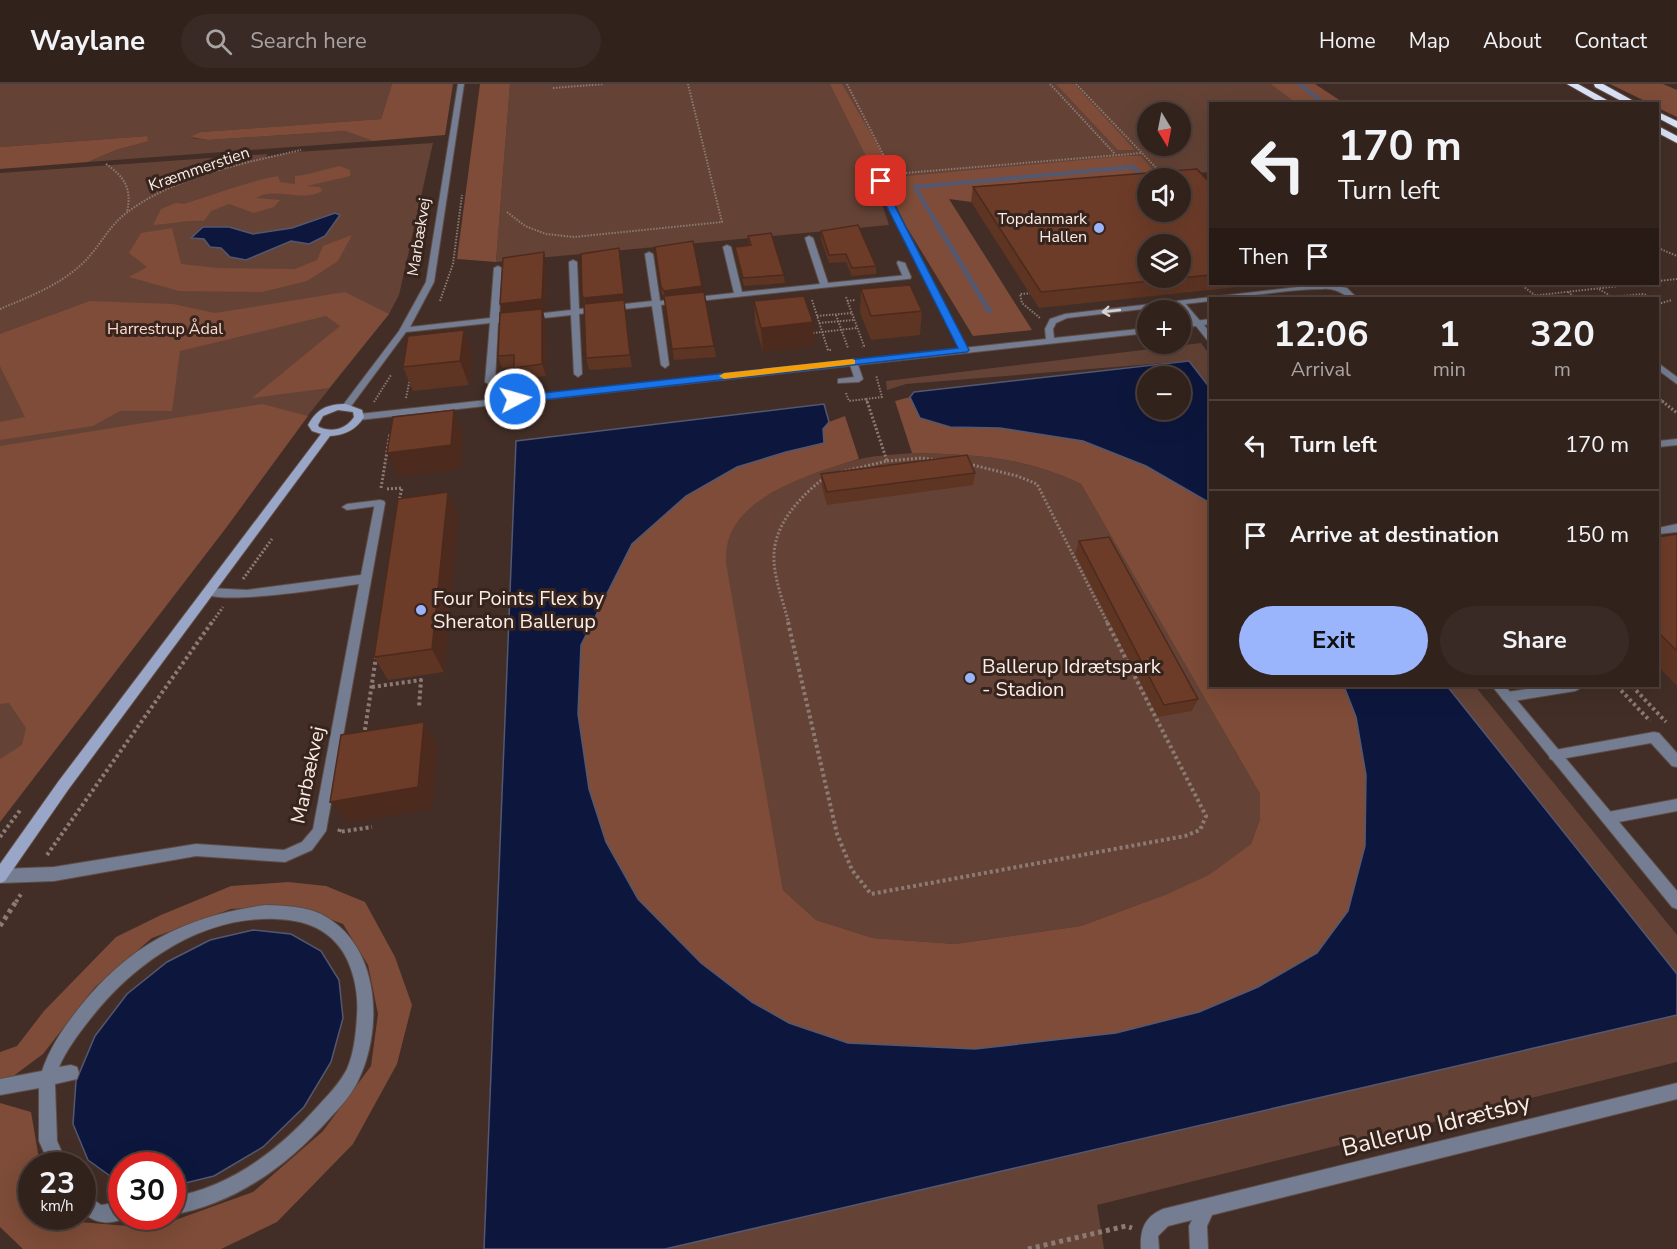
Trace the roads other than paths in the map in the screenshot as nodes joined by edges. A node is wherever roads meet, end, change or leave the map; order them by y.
1 (461, 84) edge
2 (1571, 84) edge
3 (1596, 84) edge
4 (1606, 102) edge
5 (1631, 102) edge
6 (1659, 116) edge
7 (1677, 125) edge
8 (1659, 130) edge
9 (1677, 140) edge
10 (893, 174) road end
11 (809, 238) dead end
12 (727, 246) dead end
13 (650, 254) dead end
14 (573, 262) dead end
15 (901, 263) dead end
16 (498, 268) dead end
17 (825, 286) junction
18 (739, 295) junction
19 (1226, 297) edge
20 (1352, 297) edge
21 (1209, 299) edge
22 (1191, 302) edge
23 (656, 303) junction
24 (1137, 308) edge
25 (575, 312) junction
26 (1191, 316) edge
27 (494, 320) junction
28 (1209, 322) edge
29 (1198, 324) junction
30 (1191, 325) edge
31 (404, 330) junction
32 (1137, 331) edge
33 (1209, 337) edge
34 (1050, 340) junction
35 (964, 350) junction
36 (853, 362) junction
37 (664, 365) dead end
38 (1659, 367) edge
39 (578, 374) dead end
40 (841, 381) dead end
41 (1677, 381) edge
42 (490, 382) dead end
43 (346, 407) junction
44 (359, 417) junction
45 (327, 433) junction
46 (1677, 442) edge
47 (1659, 444) edge
48 (347, 507) dead end
49 (1677, 528) edge
50 (1659, 531) edge
51 (364, 579) junction
52 (208, 592) junction
53 (1499, 687) edge
54 (1569, 687) edge
55 (1508, 697) junction
56 (1555, 755) junction
57 (1677, 762) edge
58 (1677, 805) edge
59 (1608, 818) junction
60 (0, 876) edge
61 (1675, 897) edge
62 (71, 1073) dead end
63 (48, 1077) junction
64 (0, 1087) edge
65 (1677, 1091) edge
66 (53, 1152) edge
67 (186, 1202) edge
68 (1206, 1207) junction
69 (1150, 1241) edge
70 (1199, 1249) edge

1 - 31 street, Marbækvej
2 - 4 highway
3 - 5 highway
6 - 7 highway
8 - 9 highway
10 - 35 street
11 - 17 street
12 - 18 street
13 - 23 street
14 - 25 street
15 - 17 street
16 - 27 street
17 - 18 street
18 - 23 street
19 - 20 street
21 - 22 street
23 - 25 street
23 - 37 street
24 -> 34 street
25 - 27 street
25 - 39 street
26 - 29 street
27 - 31 street
27 - 42 street
28 - 29 street
29 - 30 street
29 - 33 street
31 - 43 street, Marbækvej
32 - 34 street
34 - 35 street
35 - 36 street
36 - 40 street
36 - 44 street
38 - 41 street
43 - 44 street
43 - 45 street
44 - 45 street
45 - 52 street, Marbækvej
46 - 47 street
48 - 51 street, Marbækvej
49 - 50 street
51 - 52 street
51 - 60 street, Marbækvej
52 - 60 street, Marbækvej
53 - 55 street
54 - 55 street
55 - 56 street
56 - 57 street
56 - 59 street
58 - 59 street
59 - 61 street
62 - 63 street
63 - 64 street
63 - 66 street
63 - 67 street
65 - 68 street, Ballerup Idrætsby
68 - 69 street, Ballerup Idrætsby
68 - 70 street

